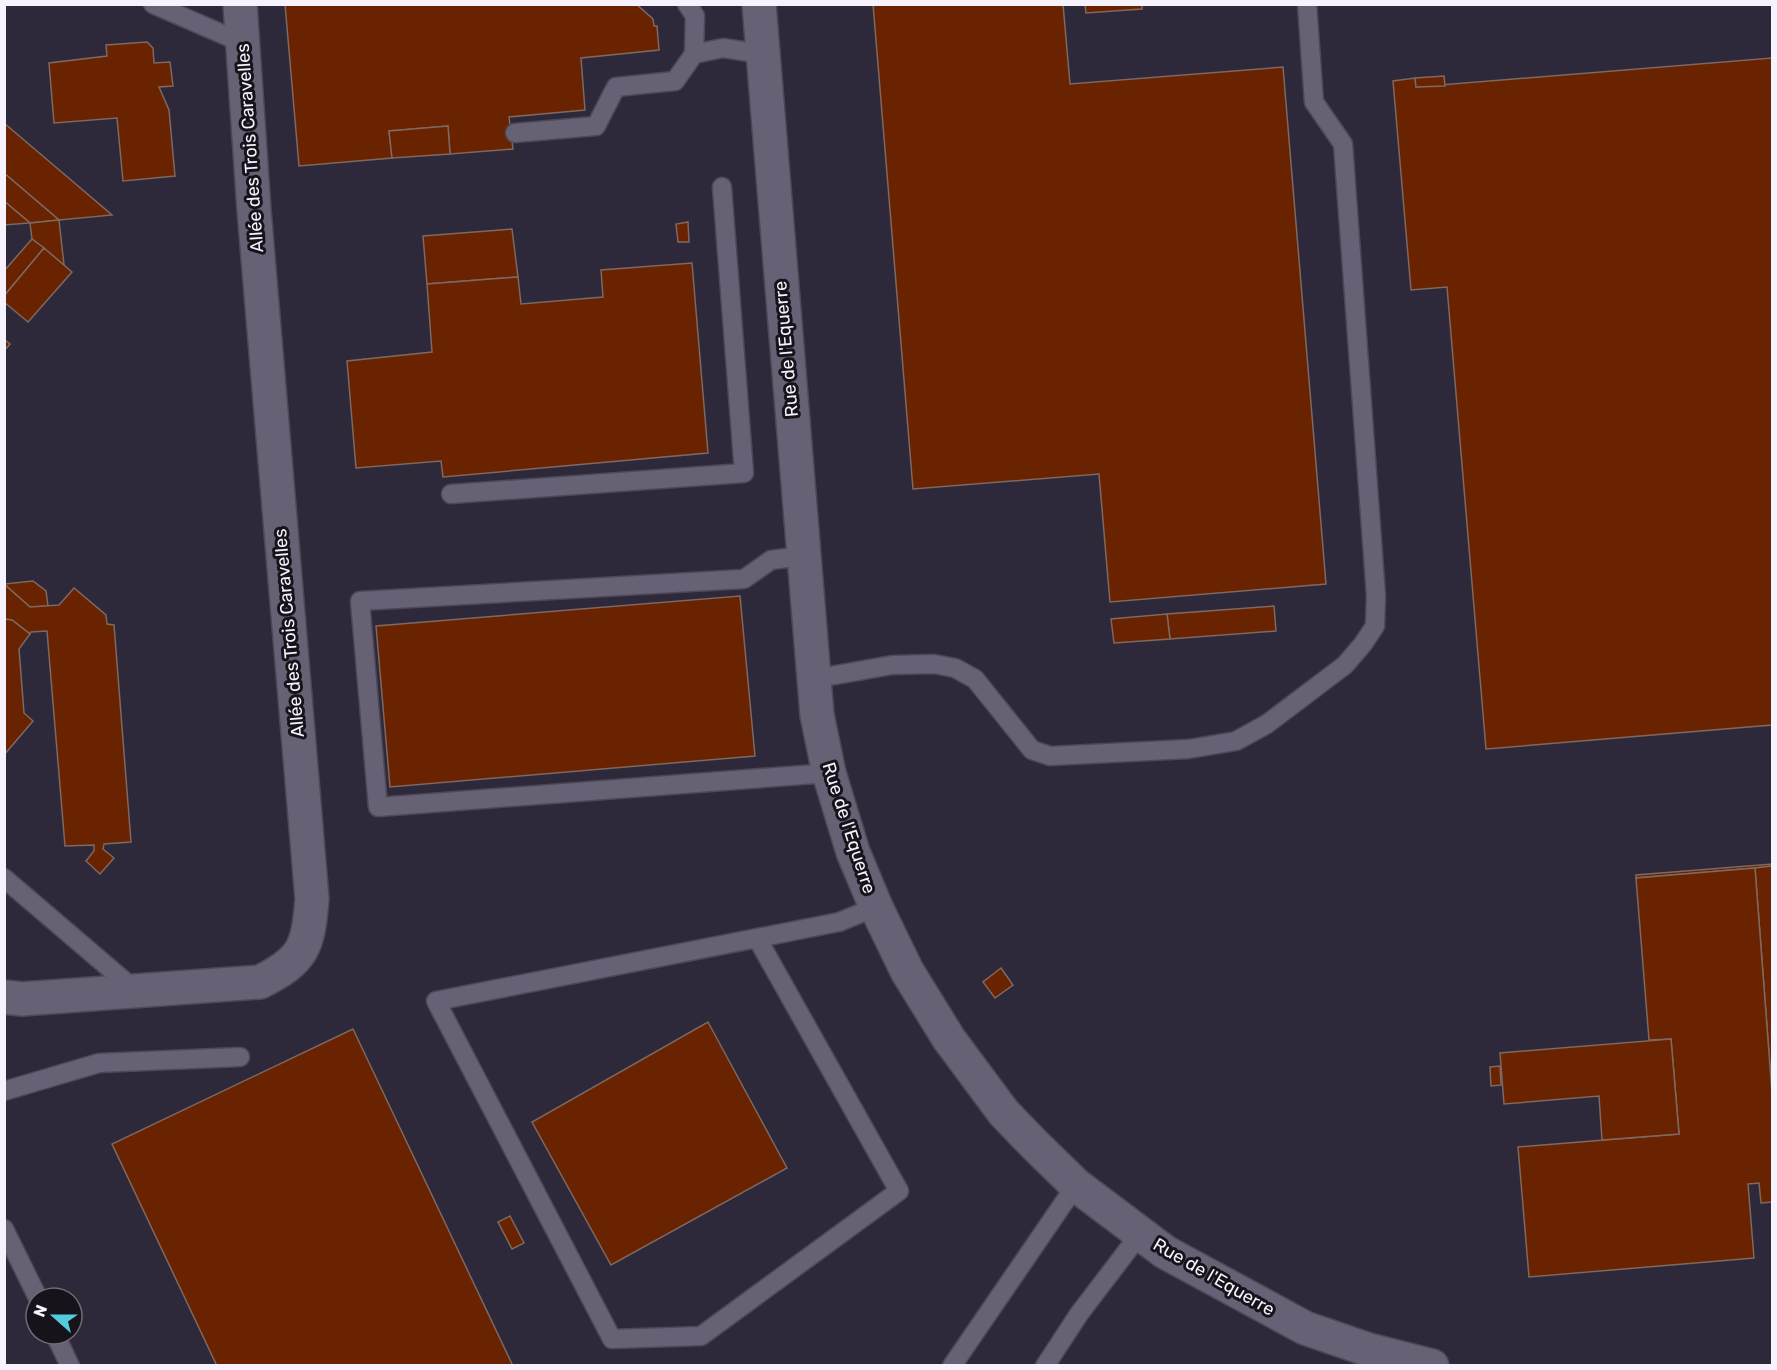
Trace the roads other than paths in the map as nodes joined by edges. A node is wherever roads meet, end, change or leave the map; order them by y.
1 (153, 4) edge
2 (240, 4) edge
3 (687, 4) edge
4 (759, 4) edge
5 (1307, 4) edge
6 (243, 43) junction
7 (694, 54) junction
8 (763, 54) junction
9 (515, 132) dead end
10 (722, 187) dead end
11 (451, 494) dead end
12 (803, 556) junction
13 (813, 679) junction
14 (829, 773) junction
15 (4, 878) edge
16 (876, 907) junction
17 (757, 938) junction
18 (137, 992) junction
19 (4, 997) edge
20 (240, 1057) dead end
21 (4, 1091) edge
22 (1076, 1185) junction
23 (4, 1230) edge
24 (1140, 1234) junction
25 (32, 1286) edge
26 (61, 1346) edge
27 (1421, 1364) edge
28 (70, 1365) edge
29 (952, 1365) edge
30 (1045, 1365) edge

1 - 6 lane
2 - 6 street, Allée des Trois Caravelles
3 - 7 lane
4 - 8 street, Rue de l'Equerre
5 - 13 lane
6 - 18 street, Allée des Trois Caravelles
7 - 8 lane
7 - 9 lane
8 - 12 street, Rue de l'Equerre
10 - 11 lane
12 - 13 street, Rue de l'Equerre
12 - 14 lane
13 - 14 street, Rue de l'Equerre
14 - 16 street, Rue de l'Equerre
15 - 18 lane
16 - 17 lane
16 - 22 street, Rue de l'Equerre
17 - 17 lane
18 - 19 street, Allée des Trois Caravelles
20 - 21 lane
22 - 24 street, Rue de l'Equerre
22 - 29 lane
23 - 25 lane
24 - 27 street, Rue de l'Equerre
24 - 30 lane
26 - 28 lane

